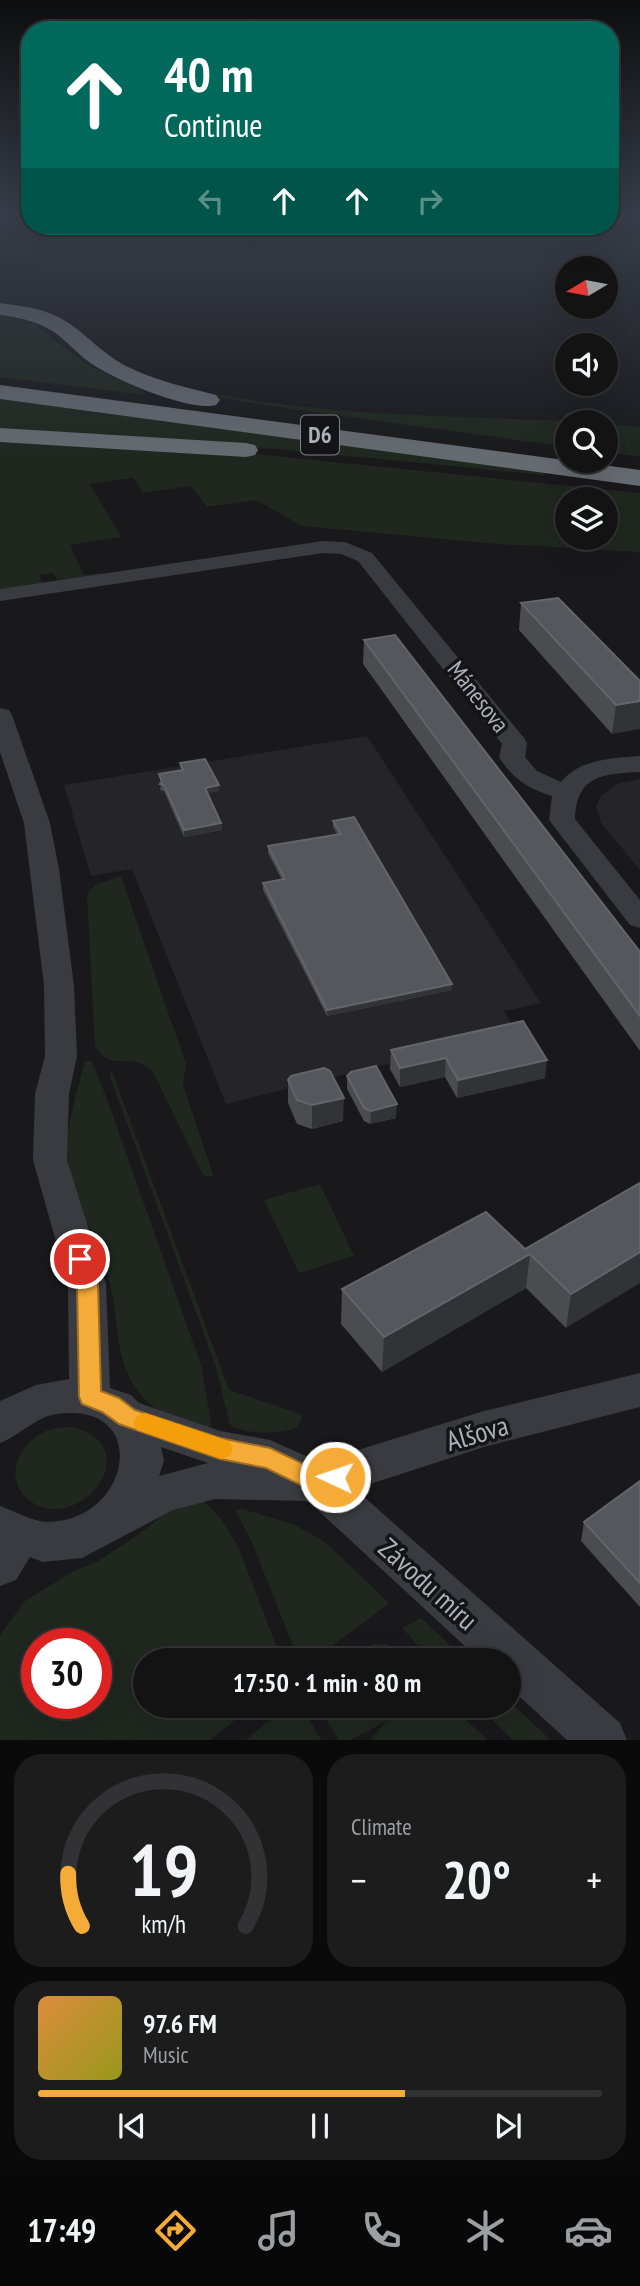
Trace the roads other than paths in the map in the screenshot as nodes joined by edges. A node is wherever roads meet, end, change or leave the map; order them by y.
1 (0, 309) edge
2 (0, 382) edge
3 (0, 392) edge
4 (289, 419) junction
5 (0, 435) edge
6 (555, 454) edge
7 (618, 463) edge
8 (640, 466) edge
9 (640, 478) edge
10 (640, 488) edge
11 (0, 595) edge
12 (0, 715) edge
13 (640, 764) edge
14 (565, 792) junction
15 (640, 919) edge
16 (640, 1390) edge
17 (90, 1397) junction
18 (127, 1417) junction
19 (0, 1425) edge
20 (317, 1482) junction
21 (116, 1517) junction
22 (6, 1543) edge
23 (603, 1740) edge

1 - 4 highway
2 - 4 highway, D6
3 - 9 highway, D6
4 - 6 highway, D6
5 - 10 highway
7 - 8 highway
11 - 14 street, Mánesova
12 - 17 street
13 - 14 street
14 - 15 street
16 - 20 street, Alšova
17 - 18 street, Závodu míru
17 - 19 street
18 - 20 street, Závodu míru
18 - 21 street
20 - 21 street
20 - 23 street, Závodu míru
21 - 22 street

